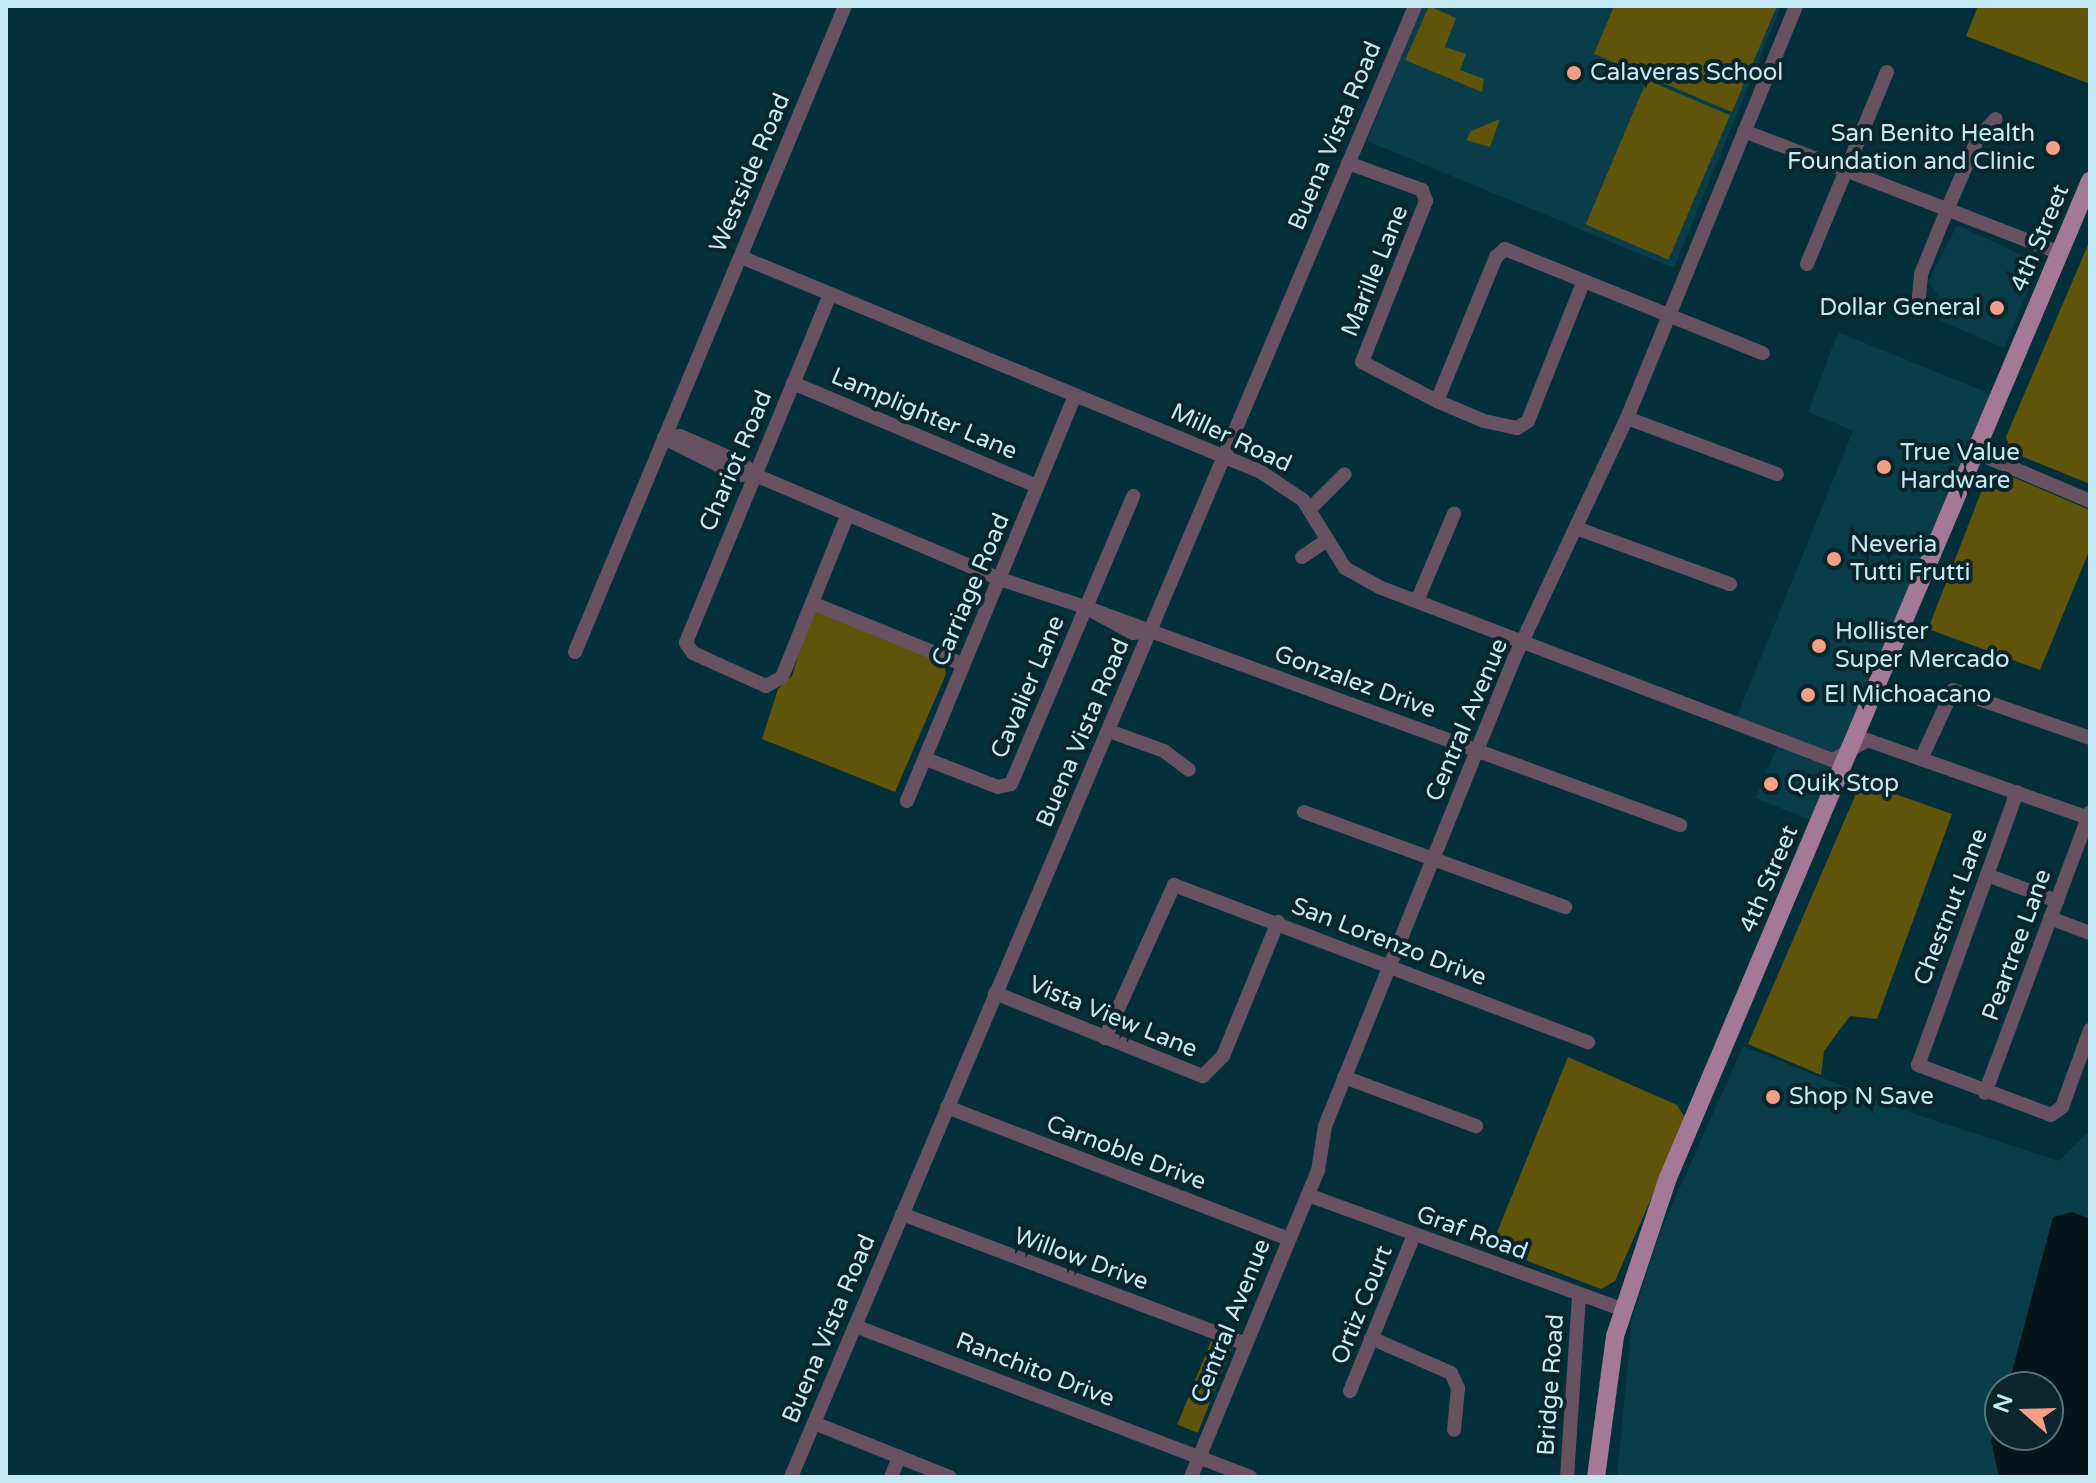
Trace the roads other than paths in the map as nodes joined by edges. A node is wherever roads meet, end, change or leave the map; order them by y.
1 (845, 6) edge
2 (1415, 6) edge
3 (1796, 6) edge
4 (1887, 72) dead end
5 (1996, 119) dead end
6 (1744, 131) junction
7 (1348, 163) junction
8 (1849, 170) junction
9 (2090, 181) edge
10 (1947, 210) junction
11 (2060, 253) junction
12 (741, 257) junction
13 (1807, 264) dead end
14 (1583, 283) junction
15 (829, 297) junction
16 (1918, 305) dead end
17 (1666, 315) junction
18 (1763, 353) dead end
19 (793, 383) junction
20 (1075, 395) junction
21 (1437, 401) junction
22 (1627, 418) junction
23 (664, 438) junction
24 (1975, 452) junction
25 (1224, 455) junction
26 (753, 474) junction
27 (1345, 474) dead end
28 (1777, 474) dead end
29 (1037, 486) junction
30 (1133, 496) dead end
31 (2090, 501) edge
32 (1310, 509) junction
33 (1454, 514) dead end
34 (847, 516) junction
35 (1576, 528) junction
36 (1326, 541) junction
37 (1302, 557) dead end
38 (1000, 579) junction
39 (1730, 584) dead end
40 (1417, 601) junction
41 (812, 603) junction
42 (1085, 607) junction
43 (1150, 631) junction
44 (1524, 641) junction
45 (575, 652) dead end
46 (962, 664) junction
47 (1109, 731) junction
48 (2090, 738) edge
49 (1477, 750) junction
50 (1850, 751) junction
51 (926, 759) junction
52 (1921, 759) junction
53 (1189, 770) dead end
54 (2017, 792) junction
55 (907, 801) dead end
56 (1304, 812) dead end
57 (2089, 815) edge
58 (1680, 825) dead end
59 (1434, 860) junction
60 (1987, 875) junction
61 (2057, 901) junction
62 (1565, 907) dead end
63 (2050, 918) junction
64 (1278, 922) junction
65 (2090, 933) edge
66 (1389, 966) junction
67 (995, 993) junction
68 (2090, 1030) edge
69 (1105, 1038) junction
70 (1588, 1042) dead end
71 (2084, 1060) edge
72 (1344, 1077) junction
73 (1985, 1093) junction
74 (947, 1107) junction
75 (1476, 1126) dead end
76 (1308, 1195) junction
77 (902, 1214) junction
78 (1414, 1235) junction
79 (1289, 1239) junction
80 (1579, 1297) junction
81 (1621, 1309) junction
82 (855, 1326) junction
83 (1371, 1338) junction
84 (1246, 1344) junction
85 (1350, 1391) dead end
86 (814, 1423) junction
87 (1454, 1430) dead end
88 (899, 1457) junction
89 (1199, 1457) junction
90 (791, 1477) edge
91 (891, 1477) edge
92 (950, 1477) edge
93 (1191, 1477) edge
94 (1250, 1477) edge
95 (1567, 1477) edge
96 (1596, 1477) edge

1 - 12 street, Westside Road
2 - 7 street, Buena Vista Road
3 - 6 street, Central Avenue
4 - 8 street
5 - 10 street
6 - 8 street
6 - 17 street, Central Avenue
7 - 21 street, Marille Lane
7 - 25 street, Buena Vista Road
8 - 10 street
8 - 13 street
9 - 11 main road, 4th Street
10 - 11 street
10 - 16 street
11 - 24 main road, 4th Street
12 - 15 street, Miller Road
12 - 23 street, Westside Road
14 - 17 street
14 - 21 street, Marille Lane
14 - 21 street
15 - 19 street, Chariot Road
15 - 20 street, Miller Road
17 - 18 street
17 - 22 street, Central Avenue
19 - 26 street, Chariot Road
19 - 29 street, Lamplighter Lane
20 - 25 street, Miller Road
20 - 29 street, Carriage Road
22 - 28 street
22 - 35 street, Central Avenue
23 - 26 street, Gonzalez Drive
23 - 45 street, Westside Road
24 - 31 street
24 - 50 main road, 4th Street
25 - 32 street, Miller Road
25 - 43 street, Buena Vista Road
26 - 34 street, Gonzalez Drive
26 - 41 street, Chariot Road
27 - 32 street
29 - 38 street, Carriage Road
30 - 42 street, Cavalier Lane
32 - 36 street, Miller Road
33 - 40 street
34 - 38 street, Gonzalez Drive
34 - 41 street
35 - 39 street
35 - 44 street, Central Avenue
36 - 37 street
36 - 40 street, Miller Road
38 - 42 street, Gonzalez Drive
38 - 46 street, Carriage Road
40 - 44 street, Miller Road
41 - 46 street
42 - 43 street, Gonzalez Drive
42 - 51 street, Cavalier Lane
43 - 47 street, Buena Vista Road
43 - 49 street, Gonzalez Drive
44 - 49 street, Central Avenue
44 - 50 street, Miller Road
46 - 51 street, Carriage Road
47 - 53 street
47 - 67 street, Buena Vista Road
48 - 52 street
49 - 58 street, Gonzalez Drive
49 - 59 street, Central Avenue
50 - 52 street, Miller Road
50 - 81 main road, 4th Street
51 - 55 street, Carriage Road
52 - 54 street
54 - 57 street
54 - 60 street, Chestnut Lane
56 - 59 street
57 - 61 street, Peartree Lane
59 - 62 street
59 - 66 street, Central Avenue
60 - 61 street
60 - 73 street, Chestnut Lane
61 - 63 street, Peartree Lane
63 - 65 street
63 - 73 street, Peartree Lane
64 - 66 street, San Lorenzo Drive
64 - 69 street, San Lorenzo Drive
64 - 69 street, Vista View Lane
66 - 70 street, San Lorenzo Drive
66 - 72 street, Central Avenue
67 - 69 street, Vista View Lane
67 - 74 street, Buena Vista Road
68 - 71 street
71 - 73 street
72 - 75 street
72 - 76 street, Central Avenue
74 - 77 street, Buena Vista Road
74 - 79 street, Carnoble Drive
76 - 78 street, Graf Road
76 - 79 street, Central Avenue
77 - 82 street, Buena Vista Road
77 - 84 street, Willow Drive
78 - 80 street, Graf Road
78 - 83 street, Ortiz Court
79 - 84 street, Central Avenue
80 - 81 street, Graf Road
80 - 95 street, Bridge Road
81 - 96 main road, 4th Street
82 - 86 street, Buena Vista Road
82 - 89 street, Ranchito Drive
83 - 85 street, Ortiz Court
83 - 87 street
84 - 89 street, Central Avenue
86 - 88 street
86 - 90 street, Buena Vista Road
88 - 91 street
88 - 92 street
89 - 93 street
89 - 94 street, Ranchito Drive

